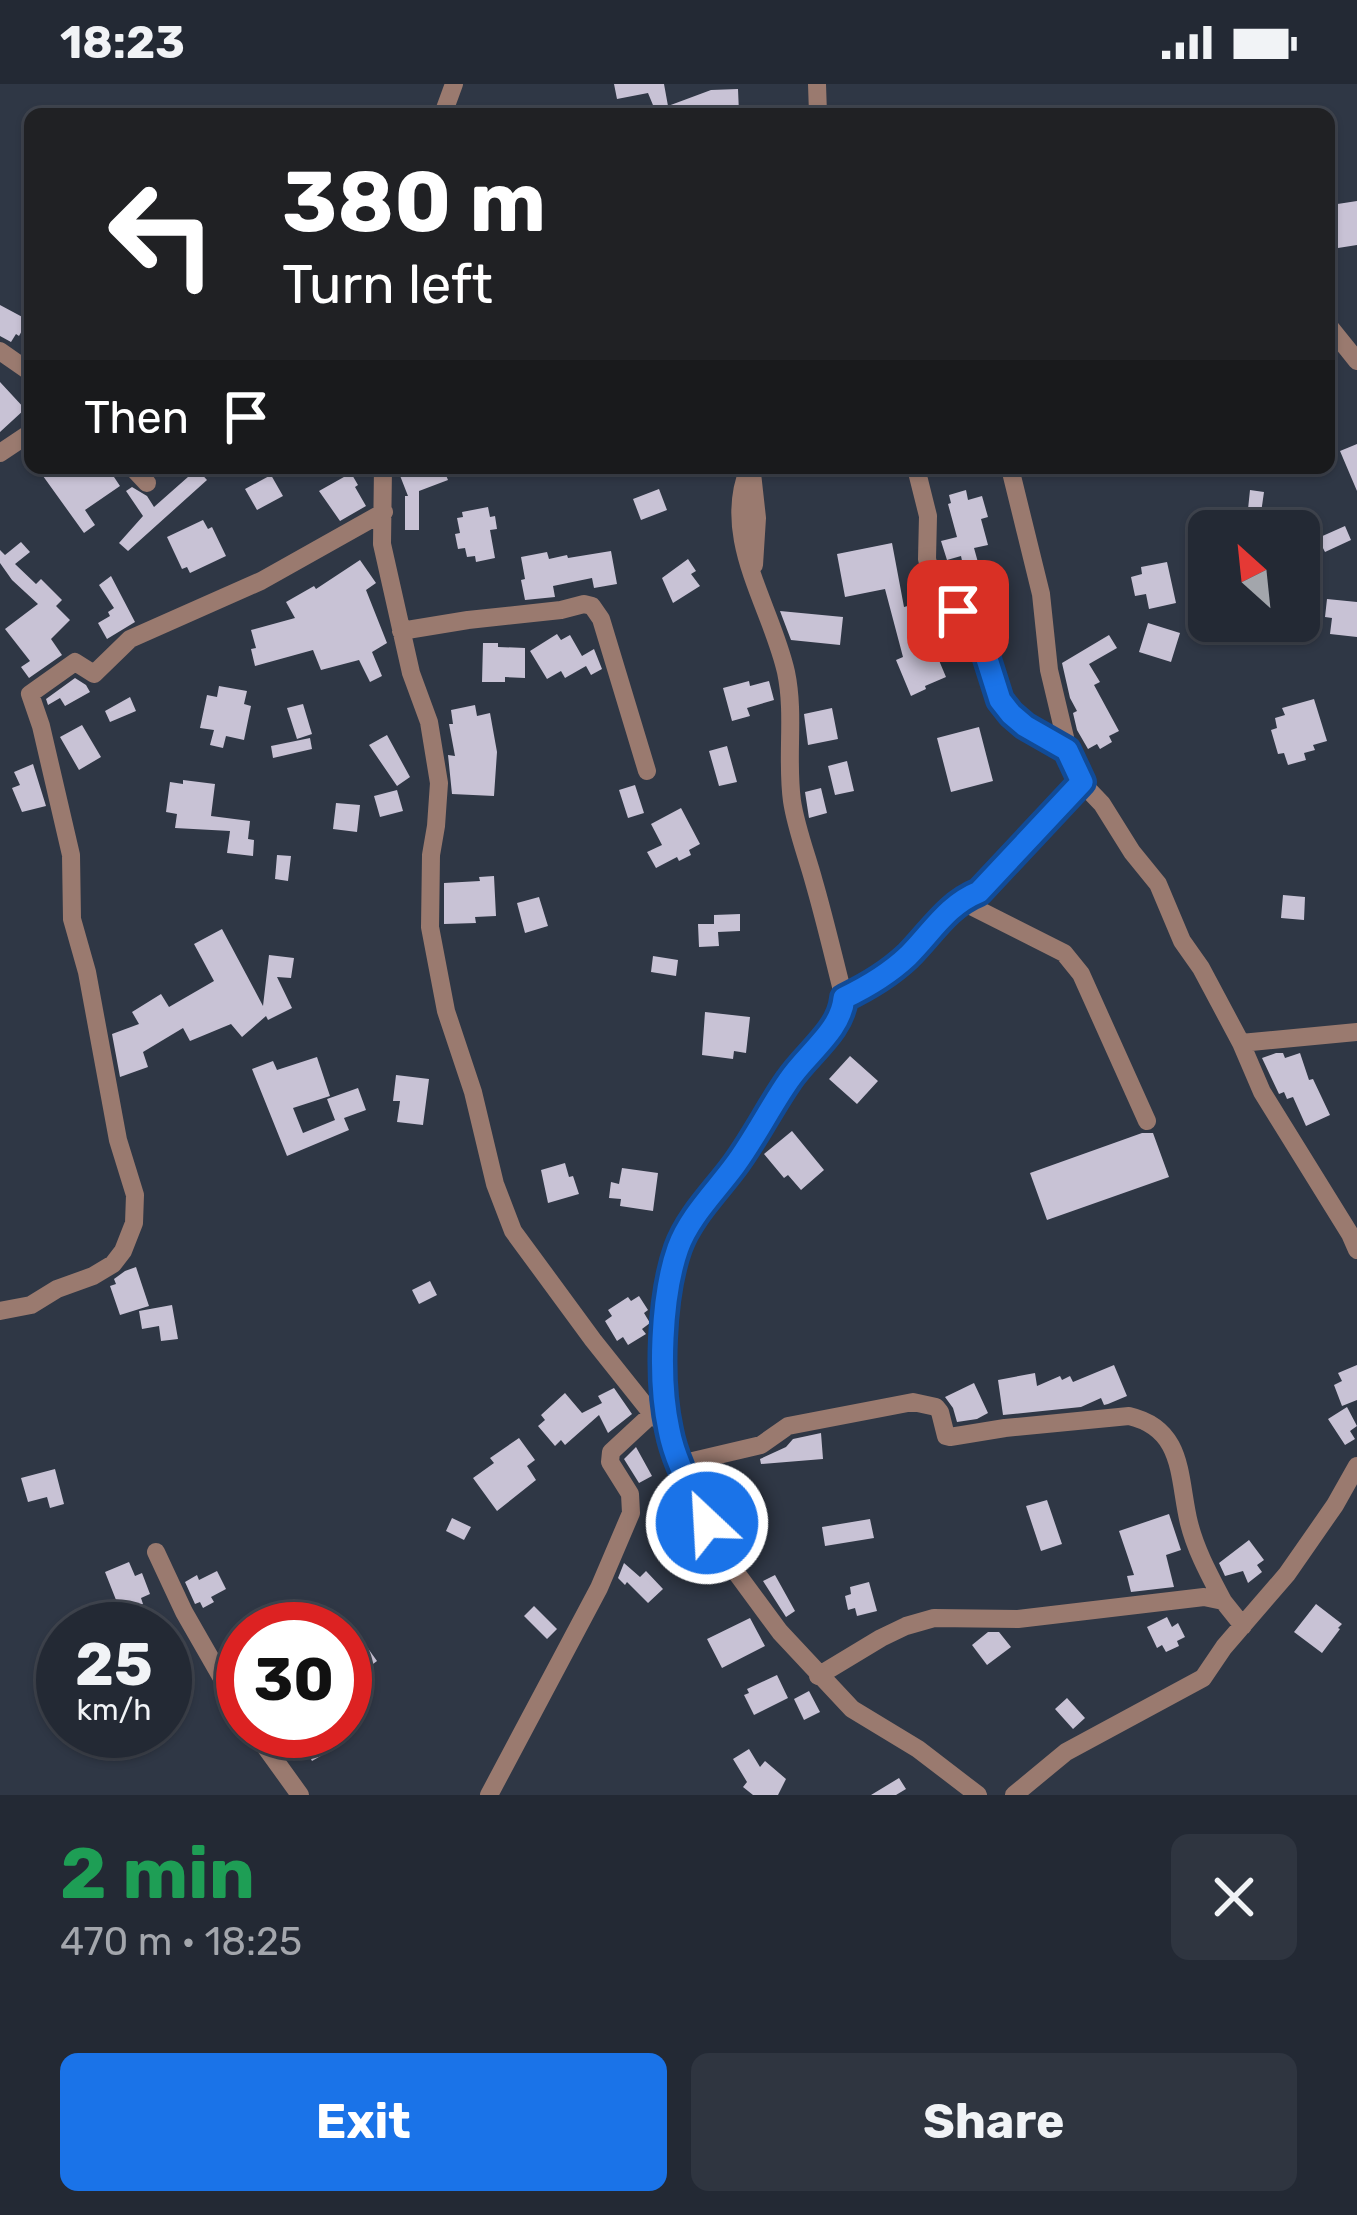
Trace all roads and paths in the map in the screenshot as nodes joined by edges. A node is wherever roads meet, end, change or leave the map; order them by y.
1 (1335, 334) edge
2 (1357, 362) edge
3 (139, 474) edge
4 (383, 474) edge
5 (748, 474) edge
6 (918, 474) edge
7 (1011, 474) edge
8 (147, 483) dead end
9 (384, 512) junction
10 (401, 631) junction
11 (1067, 750) junction
12 (647, 771) dead end
13 (1082, 782) junction
14 (959, 900) junction
15 (844, 998) junction
16 (1357, 1032) edge
17 (1241, 1043) junction
18 (1147, 1120) dead end
19 (1357, 1250) edge
20 (0, 1311) edge
21 (652, 1414) junction
22 (668, 1430) junction
23 (680, 1464) junction
24 (1357, 1466) edge
25 (156, 1552) dead end
26 (1223, 1601) junction
27 (1243, 1626) junction
28 (216, 1668) edge
29 (818, 1676) junction
30 (273, 1758) edge
31 (300, 1795) edge
32 (489, 1795) edge
33 (978, 1795) edge
34 (1014, 1795) edge

1 - 2 street
3 - 8 street
4 - 9 street
5 - 15 street
6 - 11 street
7 - 11 street
9 - 10 street
9 - 20 street
10 - 12 street
10 - 21 street
11 - 13 street
13 - 14 street
13 - 17 street
14 - 15 street
14 - 18 street
15 - 22 street
16 - 17 street
17 - 19 street
21 - 22 street
21 - 32 street
22 - 23 street
23 - 26 street
23 - 29 street
24 - 27 street
25 - 28 street
26 - 27 street
26 - 29 street
27 - 34 street
29 - 33 street
30 - 31 street

